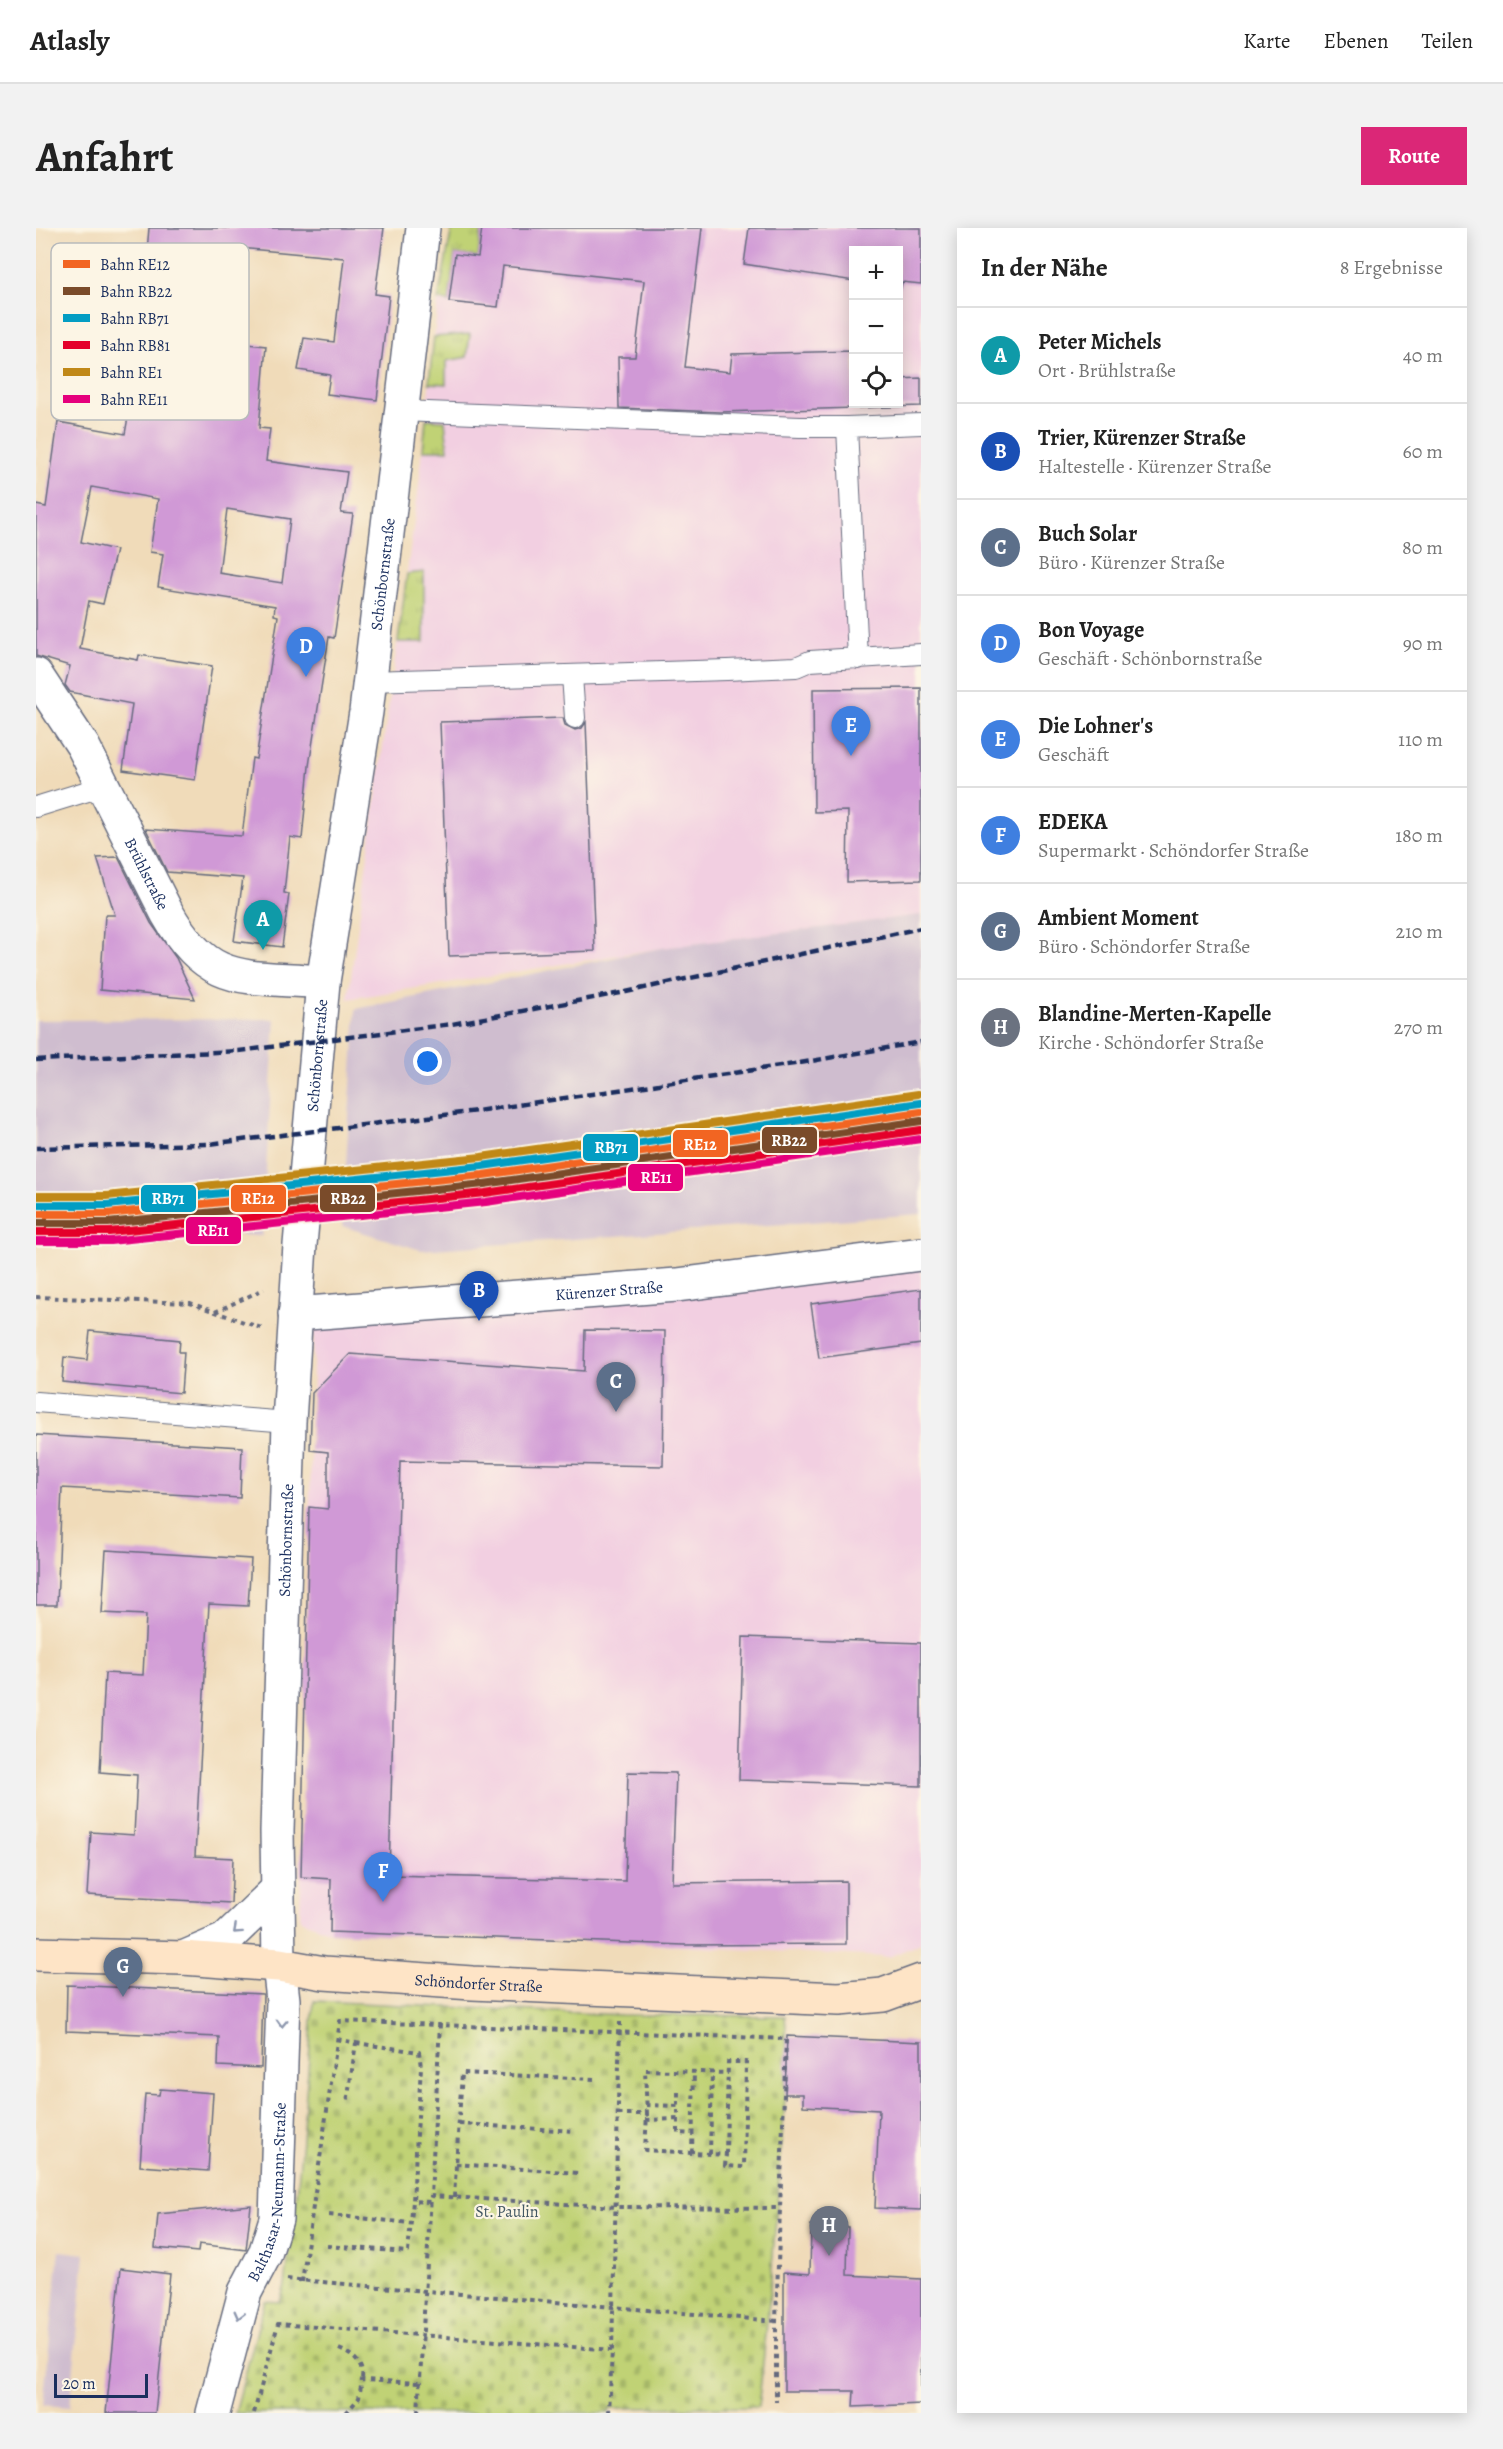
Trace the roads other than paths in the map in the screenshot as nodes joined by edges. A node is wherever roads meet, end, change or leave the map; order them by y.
1 (423, 228) edge
2 (402, 411) junction
3 (921, 424) edge
4 (847, 427) junction
5 (921, 654) edge
6 (858, 659) junction
7 (36, 675) edge
8 (572, 676) junction
9 (369, 681) junction
10 (575, 718) dead end
11 (104, 786) junction
12 (36, 807) edge
13 (323, 982) junction
14 (921, 1254) edge
15 (295, 1314) junction
16 (36, 1402) edge
17 (289, 1422) junction
18 (278, 1889) junction
19 (36, 1954) edge
20 (183, 1958) junction
21 (279, 1965) junction
22 (921, 1981) edge
23 (213, 2413) edge

1 - 2 street, Schönbornstraße
2 - 4 lane
2 - 9 street, Schönbornstraße
3 - 4 lane
4 - 6 lane
5 - 6 lane
6 - 8 lane
7 - 11 street, Brühlstraße
8 - 9 lane
8 - 10 lane
9 - 13 street, Schönbornstraße
11 - 12 lane
11 - 13 street, Brühlstraße
13 - 15 street, Schönbornstraße
14 - 15 street, Kürenzer Straße
15 - 17 street, Schönbornstraße
16 - 17 lane
17 - 18 street, Schönbornstraße
18 -> 20 street
18 - 21 street, Schönbornstraße
19 - 20 main road, Schöndorfer Straße
20 - 21 main road, Schöndorfer Straße
21 - 22 main road, Schöndorfer Straße
21 -> 23 street, Balthasar-Neumann-Straße

